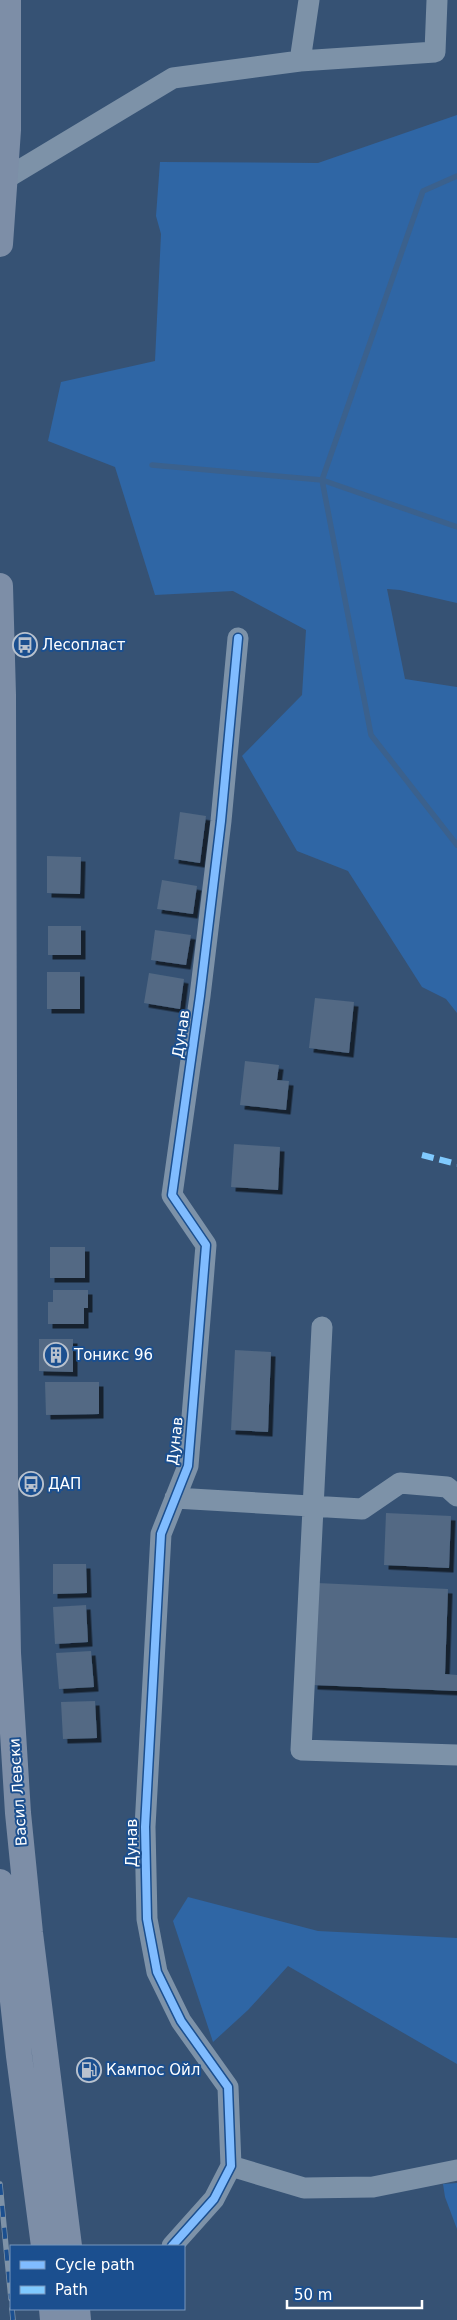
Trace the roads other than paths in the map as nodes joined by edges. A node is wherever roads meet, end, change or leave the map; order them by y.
1 (8, 0) edge
2 (309, 0) edge
3 (437, 0) edge
4 (300, 61) junction
5 (2, 177) edge
6 (0, 244) edge
7 (0, 586) edge
8 (238, 638) dead end
9 (1, 695) edge
10 (322, 1328) dead end
11 (457, 1496) edge
12 (175, 1498) junction
13 (312, 1506) junction
14 (457, 1755) edge
15 (0, 1882) edge
16 (232, 2166) junction
17 (457, 2170) edge
18 (44, 2245) edge
19 (69, 2245) edge
20 (173, 2245) edge

1 - 5 main road
2 - 4 street
3 - 4 street
4 - 5 street
5 - 6 main road
7 - 9 main road, Васил Левски
8 - 12 street, Дунав
9 - 19 main road, Васил Левски
10 - 13 street
11 - 13 street
12 - 13 street
12 - 16 street, Дунав
13 - 14 street
15 - 18 main road
16 - 17 street
16 - 20 street

